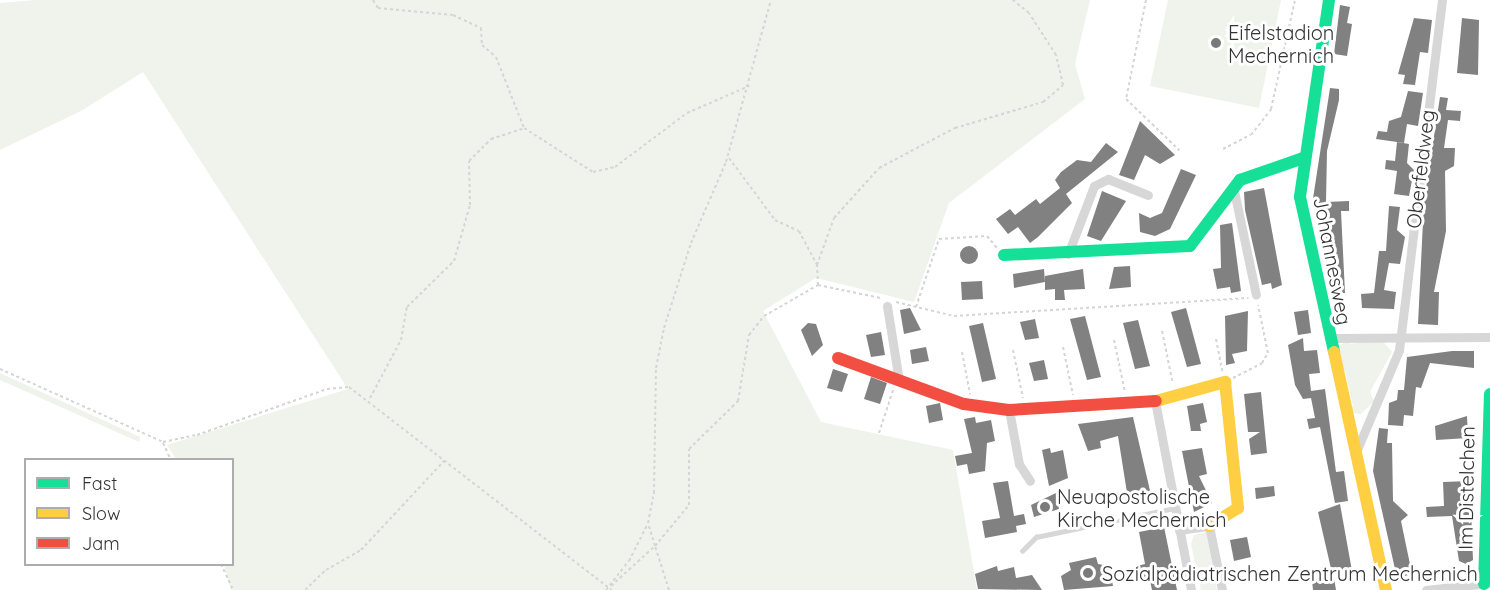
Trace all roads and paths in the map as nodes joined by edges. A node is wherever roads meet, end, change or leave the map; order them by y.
1 (373, 0) edge
2 (771, 0) edge
3 (1013, 0) edge
4 (1146, 0) edge
5 (1295, 0) edge
6 (1329, 0) edge
7 (1442, 0) edge
8 (749, 86) junction
9 (524, 129) junction
10 (1223, 148) dead end
11 (1179, 150) dead end
12 (728, 157) junction
13 (1303, 158) junction
14 (1233, 186) junction
15 (1148, 195) dead end
16 (1068, 254) junction
17 (1004, 255) joint
18 (817, 265) junction
19 (818, 285) junction
20 (1256, 295) dead end
21 (887, 306) dead end
22 (916, 307) junction
23 (1162, 331) dead end
24 (1490, 337) edge
25 (1329, 338) junction
26 (1398, 338) junction
27 (1216, 339) dead end
28 (1114, 340) dead end
29 (1063, 347) dead end
30 (1013, 350) dead end
31 (962, 352) dead end
32 (838, 358) dead end
33 (0, 369) edge
34 (898, 375) junction
35 (1225, 382) junction
36 (1490, 394) edge
37 (1176, 396) junction
38 (370, 398) junction
39 (1155, 401) junction
40 (1127, 404) junction
41 (972, 405) junction
42 (1077, 409) junction
43 (1009, 410) junction
44 (1025, 410) junction
45 (1347, 422) junction
46 (1366, 425) junction
47 (879, 433) dead end
48 (163, 442) junction
49 (1356, 452) junction
50 (171, 458) edge
51 (444, 460) junction
52 (1030, 482) dead end
53 (1175, 508) junction
54 (648, 523) junction
55 (1209, 526) junction
56 (1179, 530) junction
57 (655, 546) junction
58 (1022, 551) dead end
59 (222, 566) edge
60 (1487, 583) edge
61 (609, 589) edge
62 (233, 590) edge
63 (305, 590) edge
64 (669, 590) edge
65 (1191, 590) edge
66 (1222, 590) edge
67 (1386, 590) edge
68 (1426, 590) edge

1 - 9 path
2 - 8 path
3 - 18 path
4 - 11 path
5 - 10 path
6 - 13 street, Johannesweg
7 - 26 street, Oberfeldweg
8 - 9 path
8 - 12 path
9 - 38 path
12 - 18 path
12 - 54 path
13 - 14 street
13 - 25 street, Johannesweg
14 - 16 street
14 - 20 street
15 - 16 street
16 - 17 street
17 - 22 path
18 - 19 path
19 - 22 path
19 - 57 path
21 - 34 street
22 - 35 path
23 - 37 path
24 - 26 street
25 - 26 street
25 - 45 street, Johannesweg
26 - 46 street
27 - 35 path
28 - 40 path
29 - 42 path
30 - 44 path
31 - 41 path
32 - 34 street
33 - 48 path
34 - 41 street
34 - 47 path
35 - 37 street
35 - 55 street
36 - 60 street, Im Distelchen
37 - 39 street
38 - 48 path
38 - 51 path
39 - 40 street
39 - 53 street
40 - 42 street
41 - 43 street
42 - 44 street
43 - 44 street
43 - 52 street
45 - 46 street
45 - 49 street, Johannesweg
46 - 49 street
48 - 50 path
49 - 67 street, Johannesweg
51 - 61 path
51 - 63 path
53 - 56 street
53 - 58 lane
54 - 57 path
54 - 61 path
55 - 56 street
55 - 66 street
56 - 65 street
57 - 61 path
57 - 64 path
59 - 62 path
60 - 68 street

